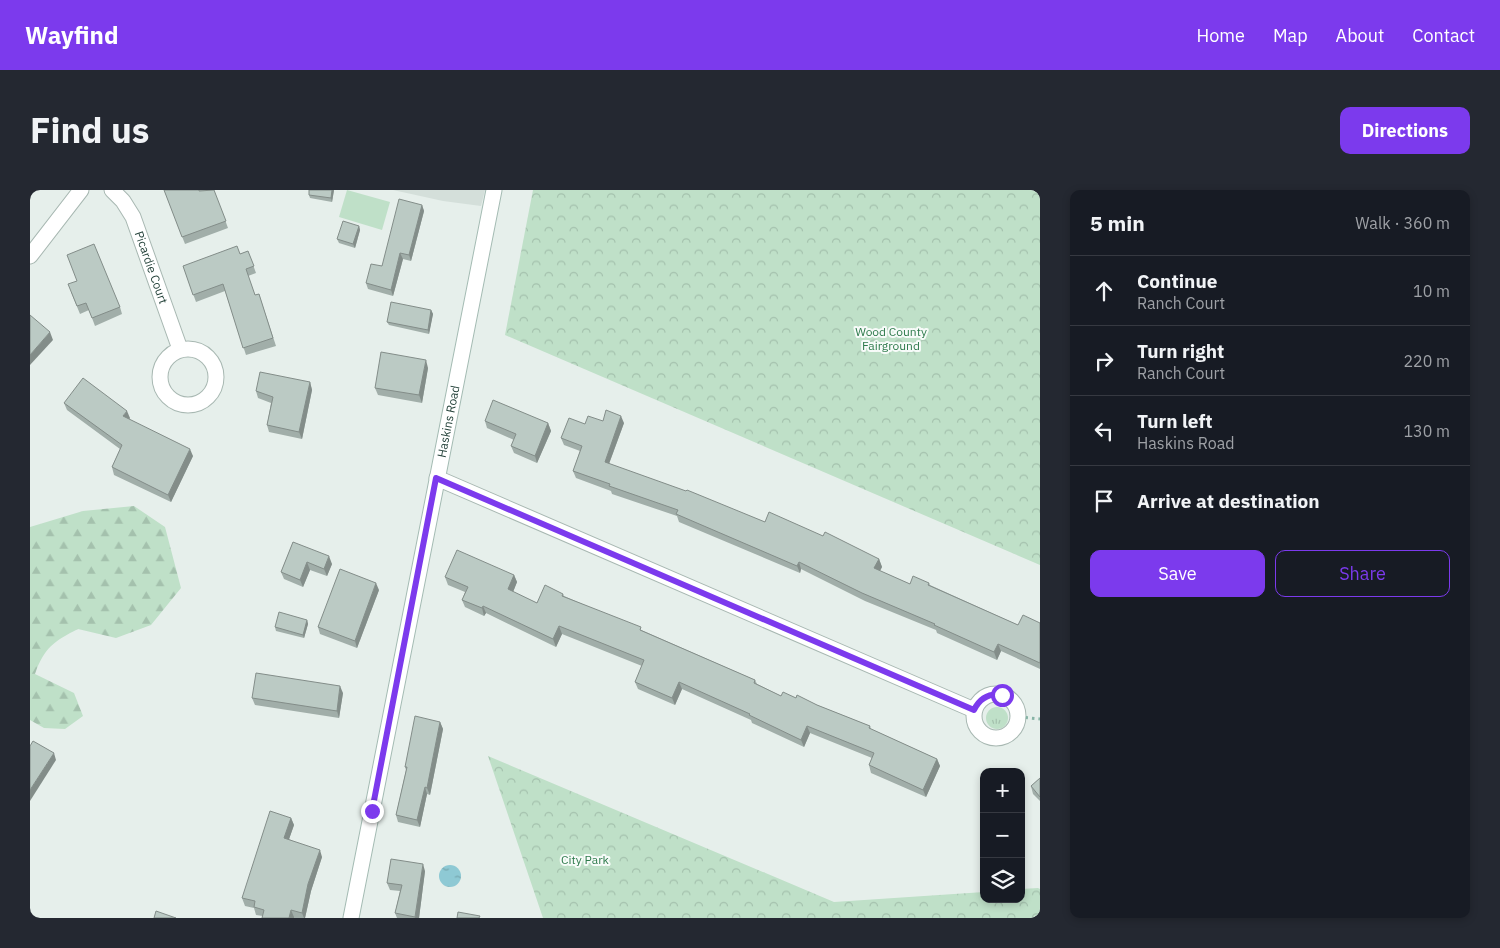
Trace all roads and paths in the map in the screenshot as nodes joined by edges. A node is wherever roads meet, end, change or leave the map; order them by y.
1 (80, 190) edge
2 (112, 190) edge
3 (494, 190) edge
4 (30, 256) edge
5 (180, 349) dead end
6 (436, 478) junction
7 (974, 710) junction
8 (1018, 717) junction
9 (1040, 719) edge
10 (351, 918) edge

1 - 4 street
2 - 5 street, Picardie Court
3 - 6 street, Haskins Road
6 - 7 street
6 - 10 street, Haskins Road
7 - 8 street
7 - 8 street
8 - 9 path

